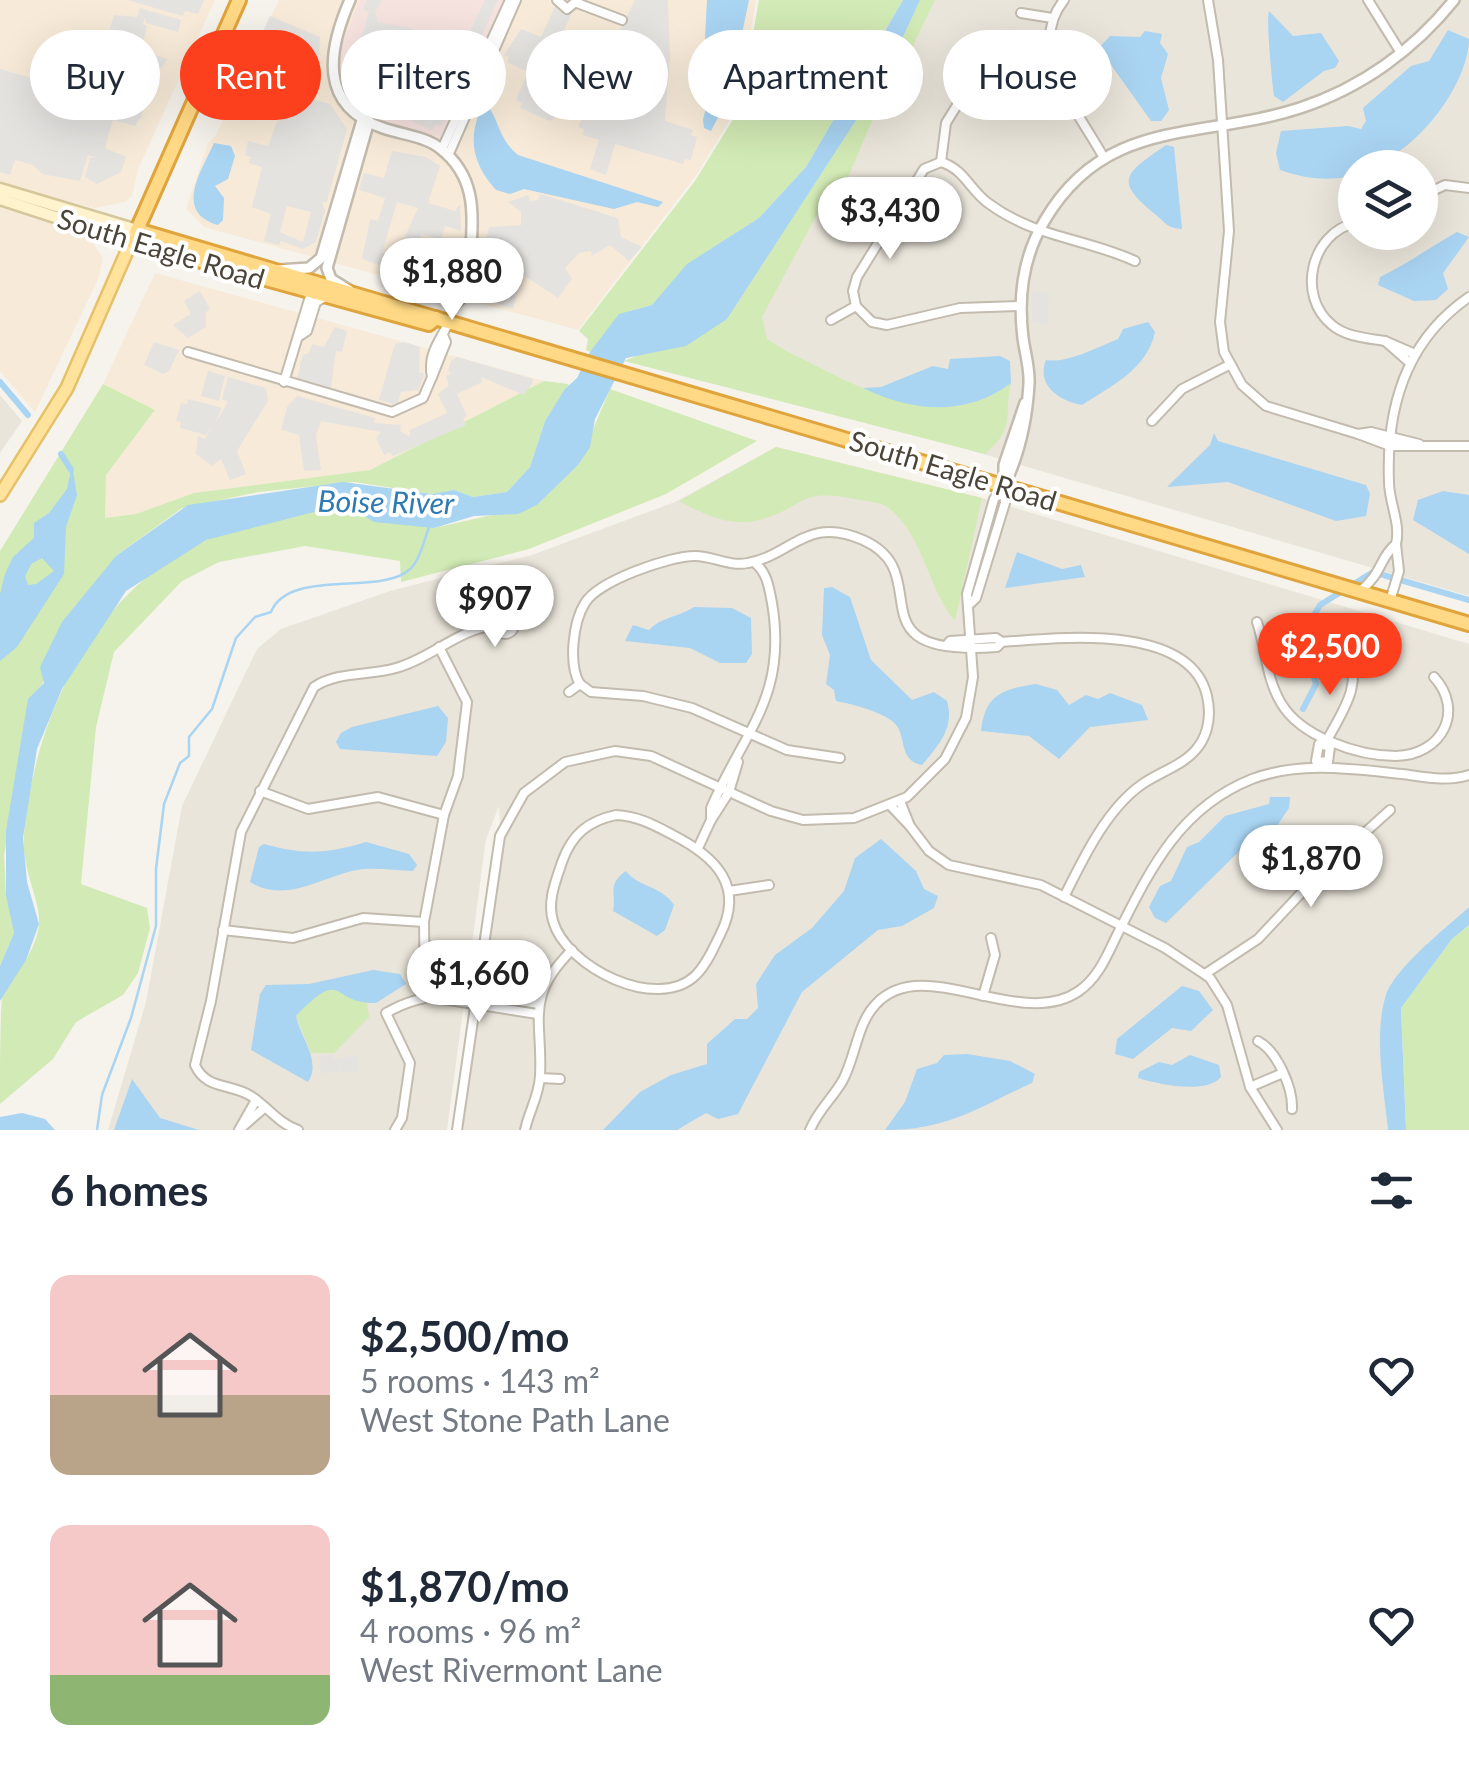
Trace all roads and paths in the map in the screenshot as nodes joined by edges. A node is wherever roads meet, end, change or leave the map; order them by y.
1 (239, 0) edge
2 (350, 0) edge
3 (513, 0) edge
4 (1064, 0) edge
5 (1208, 0) edge
6 (1368, 0) edge
7 (1454, 0) edge
8 (556, 1) edge
9 (577, 2) edge
10 (1021, 14) dead end
11 (1052, 18) junction
12 (622, 20) dead end
13 (1402, 53) junction
14 (341, 96) edge
15 (366, 120) edge
16 (366, 120) edge
17 (368, 120) edge
18 (948, 120) edge
19 (1221, 124) junction
20 (445, 152) junction
21 (1104, 158) junction
22 (941, 162) junction
23 (1438, 187) edge
24 (1469, 188) edge
25 (0, 189) edge
26 (0, 199) edge
27 (1338, 229) edge
28 (1038, 232) junction
29 (134, 236) junction
30 (1136, 261) dead end
31 (278, 270) junction
32 (353, 292) junction
33 (311, 293) junction
34 (328, 298) junction
35 (1469, 298) edge
36 (856, 306) junction
37 (1020, 306) junction
38 (830, 320) dead end
39 (443, 325) junction
40 (298, 337) junction
41 (188, 352) dead end
42 (1412, 358) junction
43 (1229, 365) junction
44 (284, 382) junction
45 (1152, 421) dead end
46 (1390, 441) junction
47 (1469, 446) edge
48 (1004, 486) junction
49 (0, 495) edge
50 (1396, 544) junction
51 (754, 562) junction
52 (1359, 592) junction
53 (1390, 600) junction
54 (1257, 622) dead end
55 (1469, 624) edge
56 (496, 625) dead end
57 (971, 644) junction
58 (439, 647) junction
59 (1349, 649) dead end
60 (1434, 678) dead end
61 (580, 684) junction
62 (570, 692) dead end
63 (751, 734) junction
64 (1326, 742) junction
65 (840, 758) dead end
66 (1322, 765) junction
67 (1469, 775) edge
68 (724, 790) junction
69 (260, 791) junction
70 (895, 803) junction
71 (1390, 810) dead end
72 (444, 815) junction
73 (698, 848) junction
74 (769, 885) dead end
75 (729, 891) junction
76 (1064, 897) junction
77 (424, 922) junction
78 (1122, 926) junction
79 (223, 930) junction
80 (991, 938) dead end
81 (572, 950) junction
82 (1205, 974) junction
83 (428, 996) junction
84 (478, 996) junction
85 (983, 996) junction
86 (506, 1004) junction
87 (477, 1006) junction
88 (538, 1009) junction
89 (1258, 1041) dead end
90 (1282, 1072) junction
91 (540, 1078) junction
92 (560, 1078) dead end
93 (1250, 1087) junction
94 (256, 1100) junction
95 (264, 1108) junction
96 (1292, 1109) dead end
97 (240, 1129) edge
98 (298, 1130) edge
99 (395, 1130) edge
100 (457, 1130) edge
101 (525, 1130) edge
102 (810, 1130) edge
103 (1278, 1130) edge

1 - 29 highway
2 - 14 street
3 - 20 street
4 - 11 street
5 - 19 street
6 - 13 street
7 - 13 street
8 - 9 street
9 - 12 street
10 - 11 street
11 - 21 street
13 - 19 street
15 - 31 street
16 - 32 street
17 - 20 street
18 - 22 street
19 - 21 street
19 - 43 street
20 - 39 street
21 - 28 street
22 - 28 street
22 - 36 street
23 - 24 street
25 - 29 main road, South Eagle Road
26 - 29 main road, South Eagle Road
27 - 42 street
28 - 30 street
28 - 37 street
29 - 31 highway, South Eagle Road
29 - 33 highway, South Eagle Road
29 - 49 main road
31 - 32 highway, South Eagle Road
32 - 33 highway
32 - 39 highway, South Eagle Road
33 - 34 highway, South Eagle Road
33 - 40 street
34 - 39 highway, South Eagle Road
34 - 40 street
35 - 42 street
36 - 37 street
36 - 38 street
37 - 48 street
39 - 44 street
39 - 48 highway, South Eagle Road
40 - 44 street
41 - 44 street
42 - 46 street
43 - 45 street
43 - 46 street
46 - 47 street
46 - 50 street
48 - 52 highway, South Eagle Road
48 - 57 street
50 - 52 street
50 - 53 street
51 - 57 street
51 - 61 street
51 - 63 street
52 - 53 highway, South Eagle Road
53 - 55 highway, South Eagle Road
54 - 64 street
56 - 58 street
57 - 70 street
57 - 76 street
58 - 69 street
58 - 72 street
59 - 64 street
60 - 64 street
61 - 62 street
61 - 63 street
63 - 65 street
63 - 68 street
64 - 66 street
66 - 67 street
66 - 78 street
68 - 70 street
68 - 73 street
68 - 84 street
69 - 72 street
69 - 79 street
70 - 76 street
71 - 82 street
72 - 77 street
73 - 75 street
73 - 81 street
74 - 75 street
75 - 81 street
76 - 78 street
77 - 79 street
77 - 83 street
78 - 82 street
78 - 85 street
79 - 94 street
80 - 85 street
81 - 88 street
82 - 93 street
83 - 84 street
83 - 87 street
83 - 99 street
84 - 86 street
84 - 87 street
85 - 102 street
86 - 87 street
86 - 88 street
87 - 100 street
88 - 91 street
89 - 90 street
90 - 93 street
90 - 96 street
91 - 92 street
91 - 101 street
93 - 103 street
94 - 95 street
94 - 97 street
95 - 97 street
95 - 98 street

